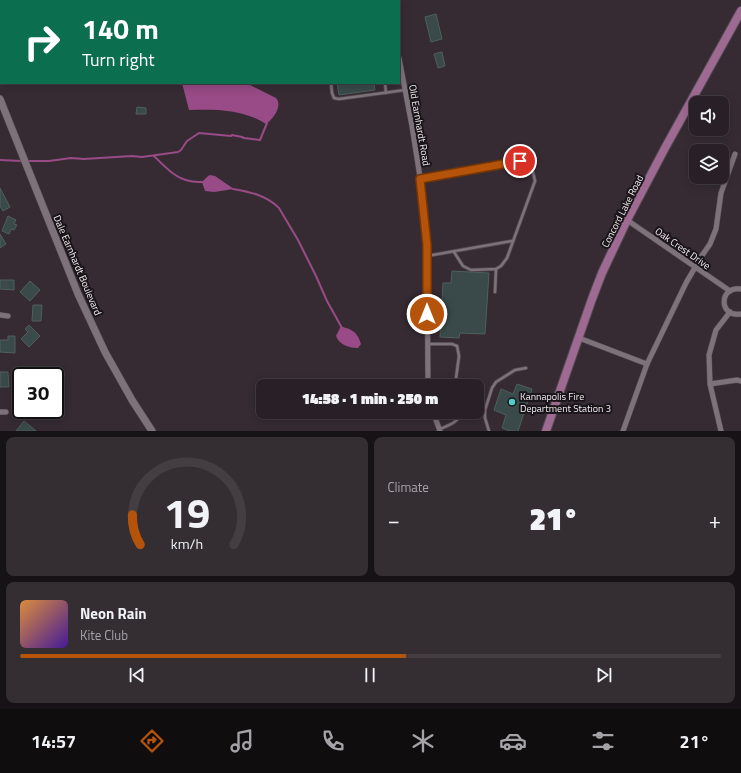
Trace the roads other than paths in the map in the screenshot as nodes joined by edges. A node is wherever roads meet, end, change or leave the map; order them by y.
1 (741, 11) edge
2 (400, 63) edge
3 (331, 84) edge
4 (385, 84) edge
5 (406, 90) junction
6 (386, 93) junction
7 (0, 99) edge
8 (735, 154) dead end
9 (420, 179) junction
10 (627, 220) junction
11 (512, 241) junction
12 (454, 252) junction
13 (427, 256) junction
14 (695, 267) junction
15 (496, 269) junction
16 (741, 289) edge
17 (730, 291) junction
18 (495, 292) dead end
19 (730, 312) junction
20 (741, 314) edge
21 (0, 315) edge
22 (8, 316) dead end
23 (579, 338) junction
24 (427, 344) junction
25 (647, 364) junction
26 (526, 368) dead end
27 (428, 379) edge
28 (456, 379) edge
29 (741, 381) edge
30 (710, 384) junction
31 (0, 412) edge
32 (6, 412) dead end
33 (436, 419) edge
34 (459, 419) edge
35 (440, 430) edge
36 (152, 431) edge
37 (490, 431) edge
38 (546, 431) edge
39 (623, 431) edge
40 (720, 431) edge

1 - 10 main road, Concord Lake Road
2 - 5 street, Old Earnhardt Road
3 - 6 lane
4 - 6 lane
5 - 6 lane
5 - 9 street, Old Earnhardt Road
7 - 36 main road, Dale Earnhardt Boulevard
8 - 14 street
9 - 11 lane
9 - 13 street, Old Earnhardt Road
10 - 14 street, Oak Crest Drive
10 - 23 main road, Concord Lake Road
11 - 12 lane
11 - 15 lane
12 - 13 lane
12 - 15 lane
13 - 24 street, Old Earnhardt Road
14 - 17 street, Oak Crest Drive
14 - 25 street
15 - 18 lane
16 - 17 street
17 - 19 street
19 - 20 street
19 - 30 street
21 - 22 street
23 - 25 street
23 - 38 main road, Concord Lake Road
24 - 27 street, Old Earnhardt Road
24 - 28 lane
25 - 39 street
26 - 37 lane
29 - 30 street
30 - 40 street
31 - 32 street
33 - 35 street
34 - 35 lane

